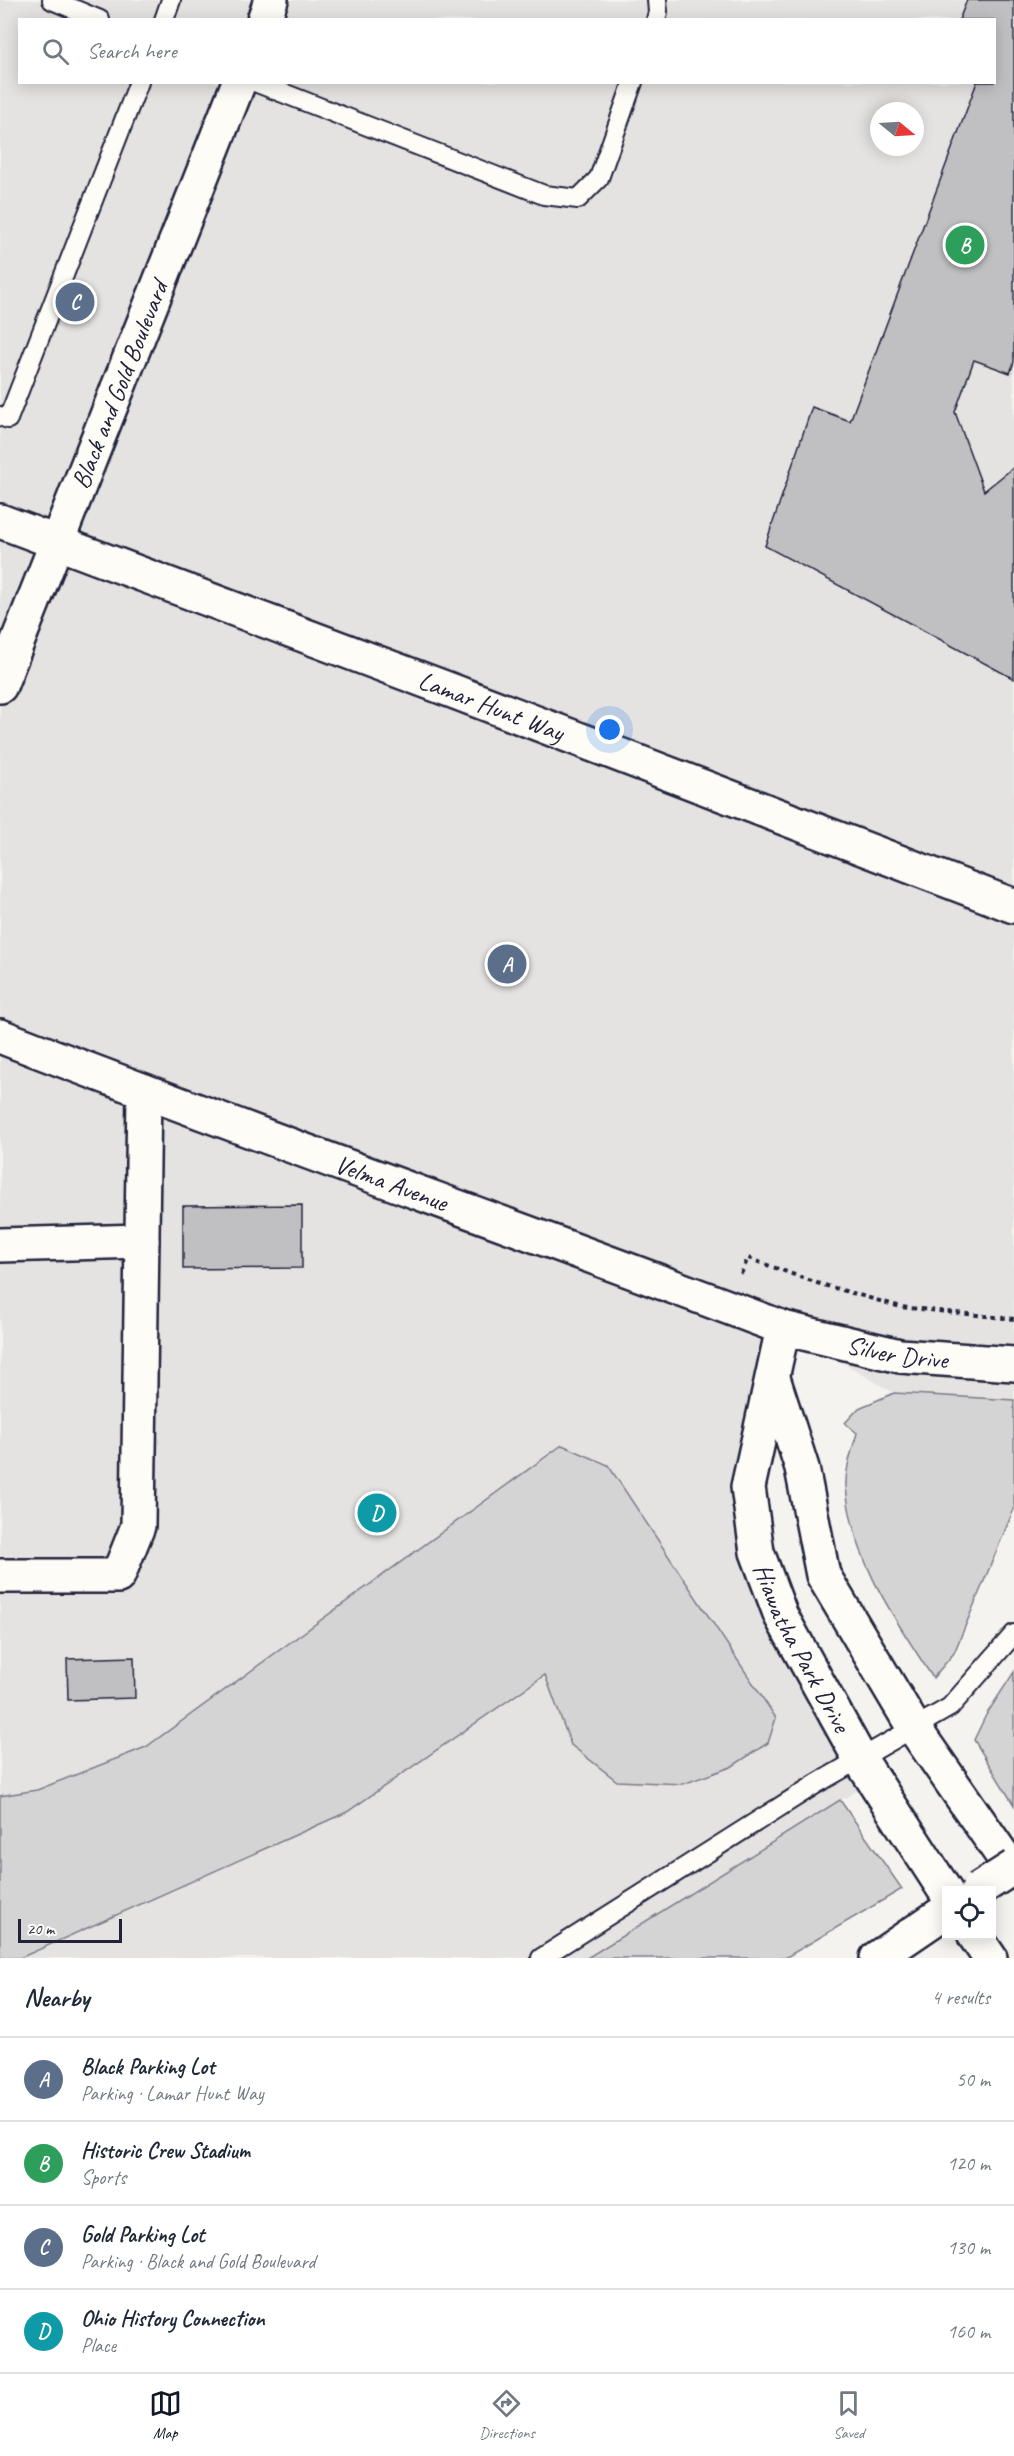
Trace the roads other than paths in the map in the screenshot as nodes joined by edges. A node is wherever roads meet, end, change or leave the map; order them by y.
1 (52, 0) edge
2 (171, 0) edge
3 (271, 0) edge
4 (657, 0) edge
5 (95, 18) edge
6 (165, 18) edge
7 (265, 18) edge
8 (656, 18) edge
9 (138, 84) edge
10 (238, 84) edge
11 (260, 84) edge
12 (632, 84) edge
13 (0, 416) edge
14 (0, 521) edge
15 (56, 543) junction
16 (0, 686) edge
17 (1014, 906) edge
18 (0, 1036) edge
19 (144, 1091) junction
20 (142, 1241) junction
21 (0, 1245) edge
22 (783, 1328) junction
23 (1014, 1364) edge
24 (772, 1376) junction
25 (0, 1576) edge
26 (1014, 1634) edge
27 (914, 1728) junction
28 (860, 1759) junction
29 (1014, 1867) edge
30 (1014, 1872) edge
31 (942, 1886) edge
32 (984, 1886) edge
33 (942, 1914) edge
34 (978, 1940) edge
35 (541, 1958) edge
36 (876, 1958) edge
37 (990, 1958) edge

1 - 5 lane
2 - 6 lane
3 - 7 main road
4 - 8 lane
9 - 13 lane
10 - 15 main road, Black and Gold Boulevard
11 - 12 lane
14 - 15 main road, Lamar Hunt Way
15 - 16 main road, Black and Gold Boulevard
15 - 17 main road, Lamar Hunt Way
18 - 19 main road, Velma Avenue
19 - 20 main road
19 - 22 main road, Velma Avenue
20 - 21 main road
20 - 25 main road
22 - 23 main road, Silver Drive
22 - 24 main road, Hiawatha Park Drive
24 - 27 main road, Hiawatha Park Drive
24 - 28 main road, Hiawatha Park Drive
26 - 27 lane
27 - 28 lane
27 - 30 main road, Hiawatha Park Drive
28 - 31 main road, Hiawatha Park Drive
28 - 35 lane
29 - 32 main road, bridge
33 - 36 main road
34 - 37 main road

